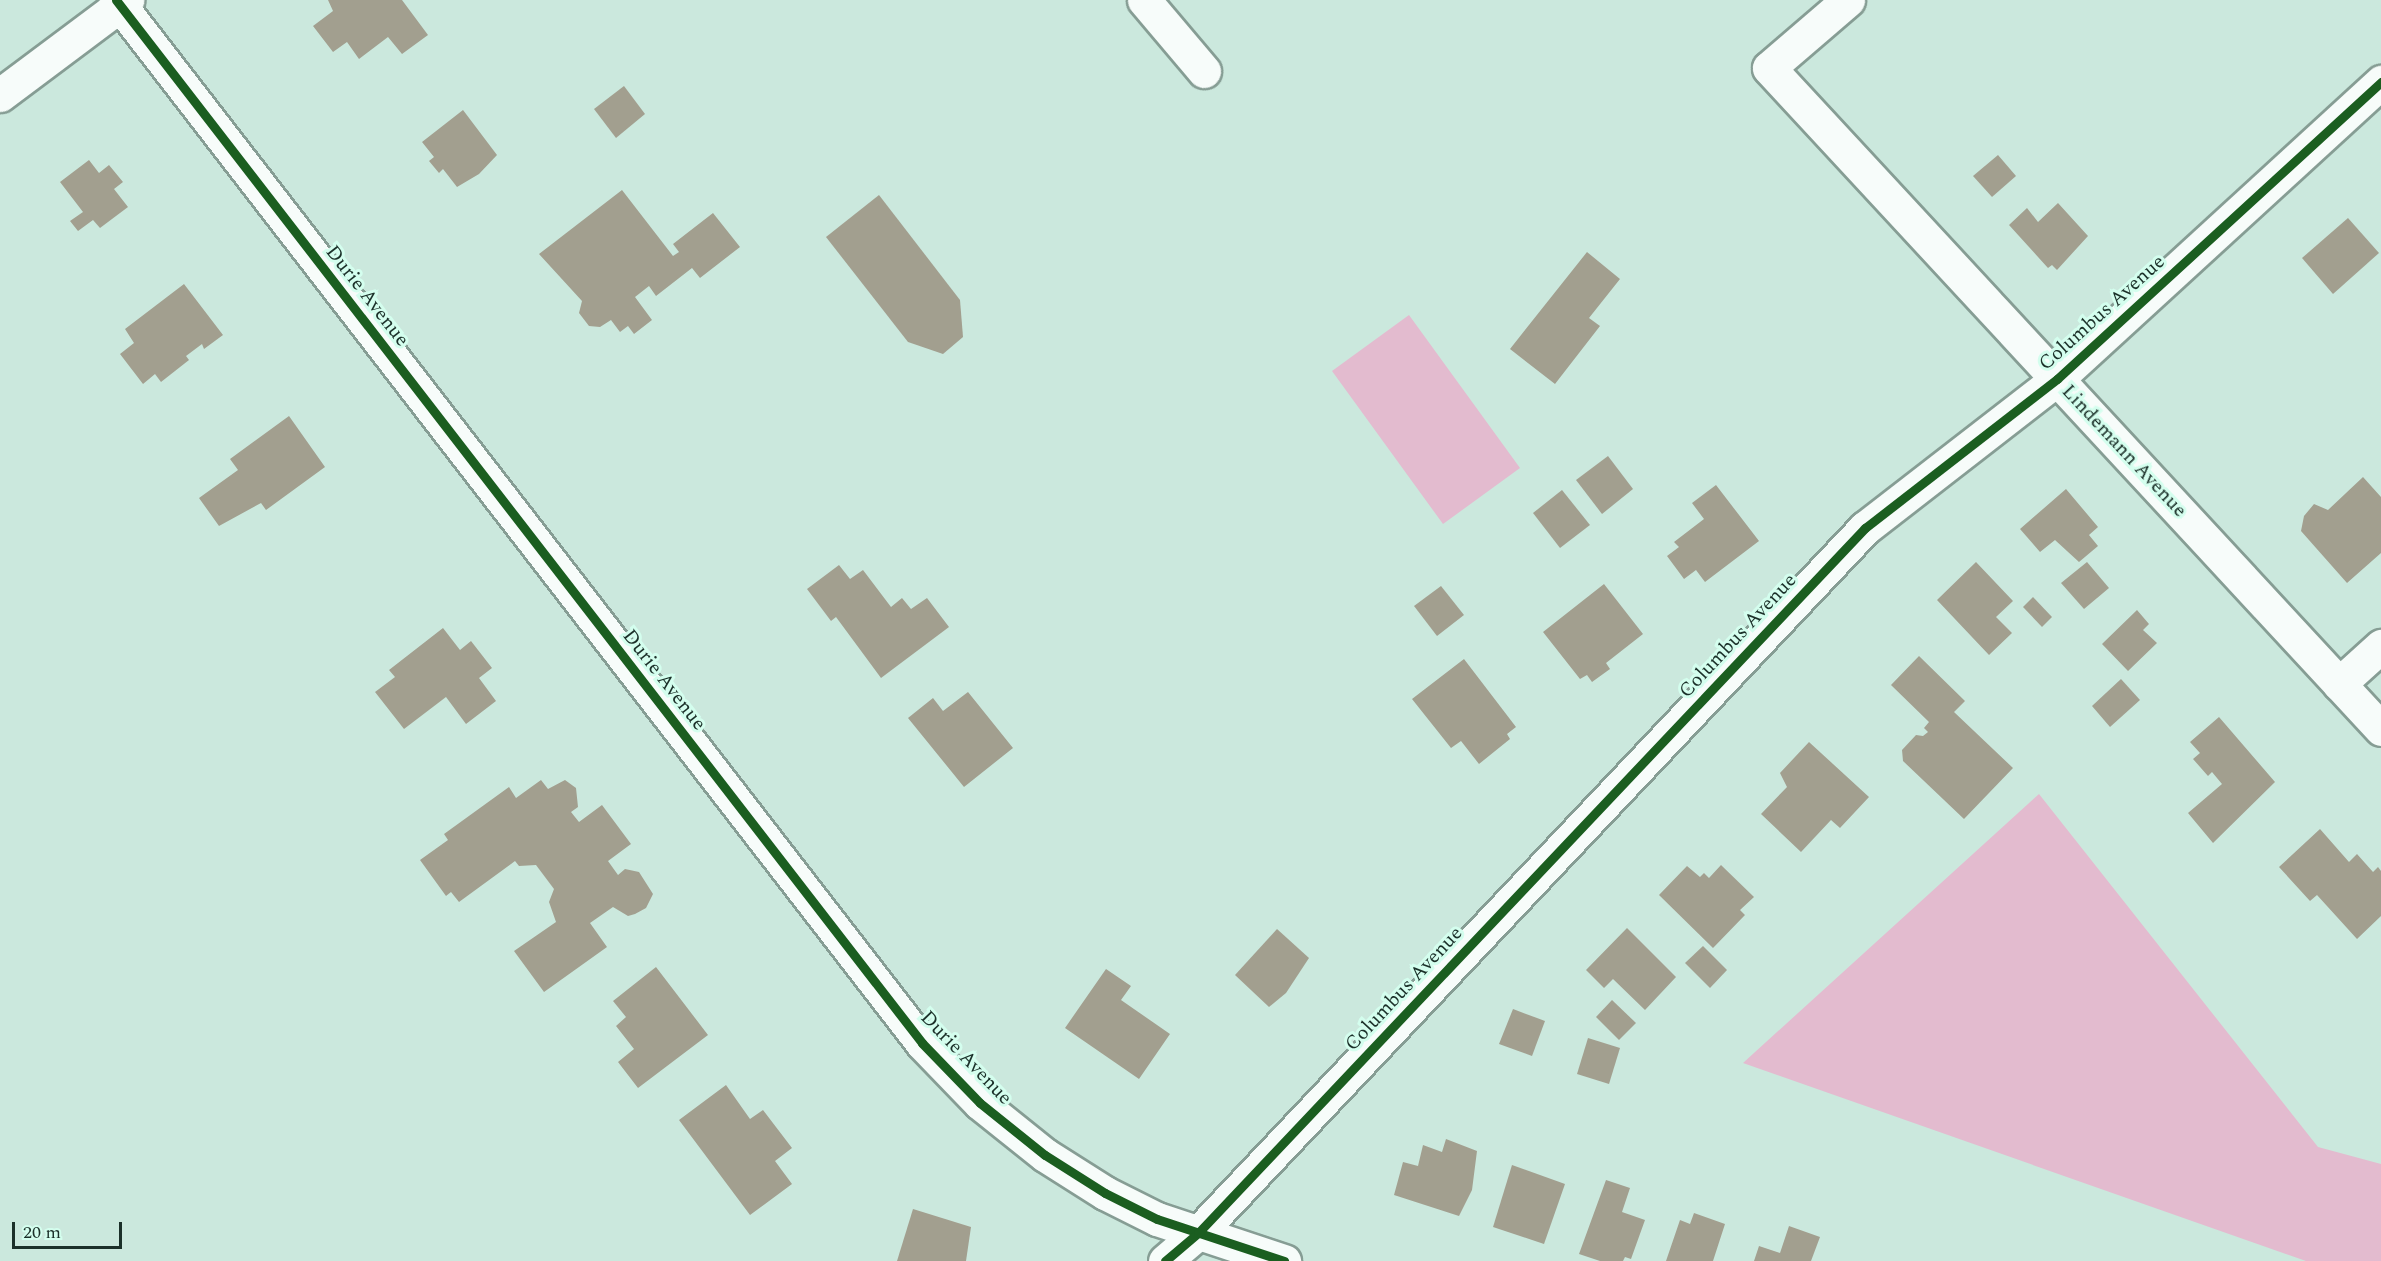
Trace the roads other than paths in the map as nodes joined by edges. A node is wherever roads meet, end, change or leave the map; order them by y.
1 (1144, 0) edge
2 (1848, 0) edge
3 (121, 2) edge
4 (1204, 71) dead end
5 (2381, 82) edge
6 (0, 95) edge
7 (2057, 379) junction
8 (2381, 646) edge
9 (2339, 684) junction
10 (2381, 729) edge
11 (1198, 1233) junction
12 (1165, 1261) edge
13 (1284, 1261) edge

1 - 4 street
2 - 7 street, Lindemann Avenue
3 - 6 street
3 - 11 street, Durie Avenue
5 - 7 street, Columbus Avenue
7 - 9 street, Lindemann Avenue
7 - 11 street, Columbus Avenue
8 - 9 street
9 - 10 street, Lindemann Avenue
11 - 12 street, Columbus Avenue
11 - 13 street, Durie Avenue

